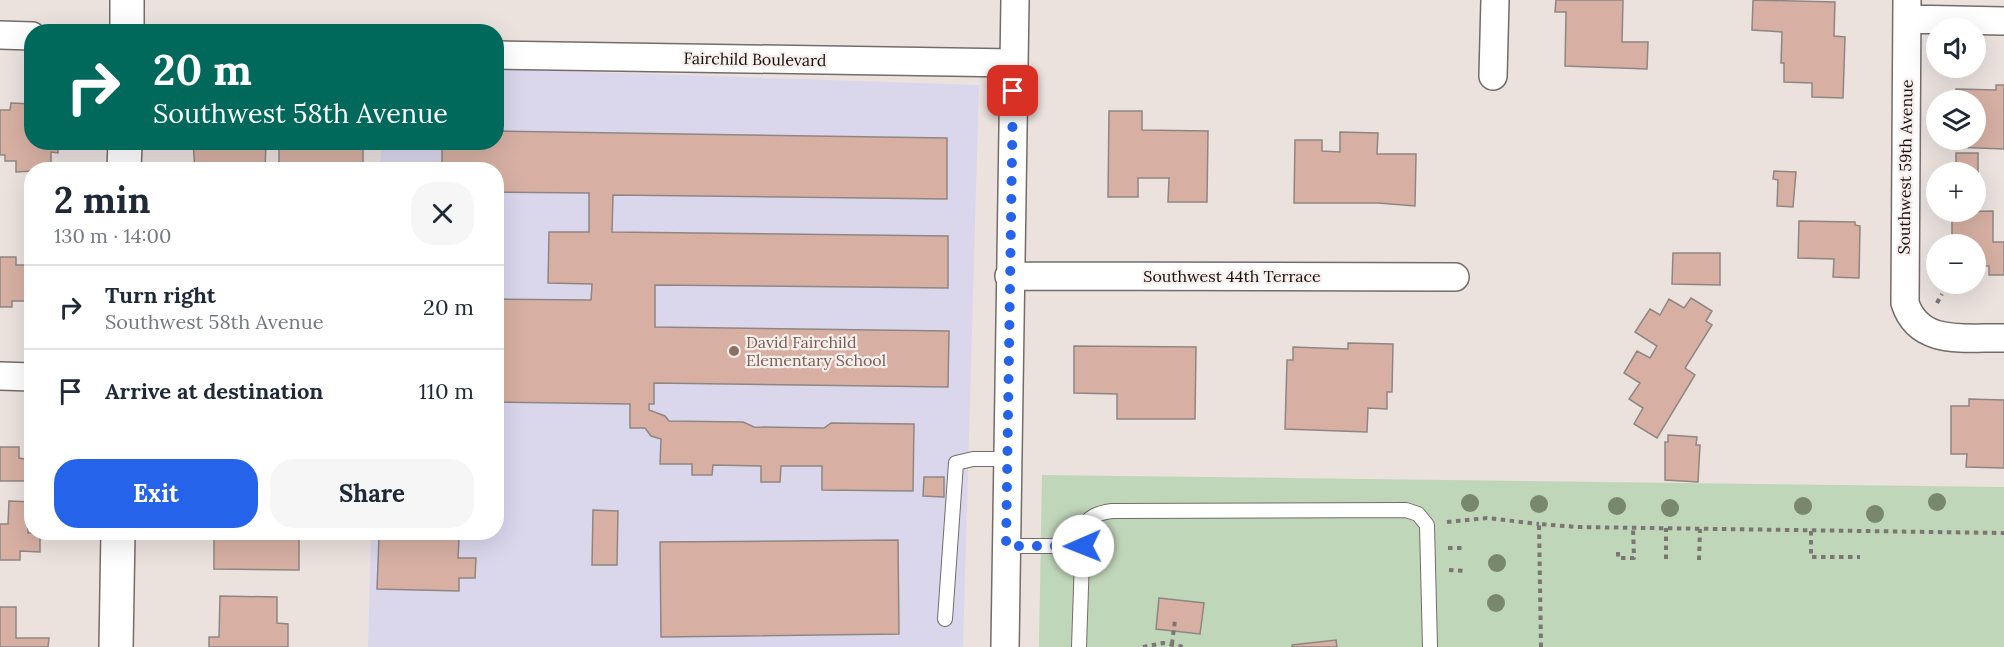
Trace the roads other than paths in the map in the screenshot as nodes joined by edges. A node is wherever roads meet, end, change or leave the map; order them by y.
1 (127, 0) edge
2 (1016, 0) edge
3 (1495, 0) edge
4 (1907, 10) edge
5 (2004, 21) edge
6 (127, 24) edge
7 (0, 35) edge
8 (24, 36) edge
9 (504, 55) edge
10 (1014, 63) junction
11 (1493, 76) dead end
12 (1009, 276) junction
13 (1455, 277) dead end
14 (2004, 338) edge
15 (0, 376) edge
16 (24, 377) edge
17 (1007, 459) junction
18 (118, 540) edge
19 (1006, 546) junction
20 (1083, 546) junction
21 (945, 619) dead end
22 (116, 647) edge
23 (1005, 647) edge
24 (1079, 647) edge
25 (1430, 647) edge

1 - 6 main road
2 - 10 street
3 - 11 street
4 - 5 street
4 - 14 street, Southwest 59th Avenue
7 - 8 street
9 - 10 street, Fairchild Boulevard
10 - 12 street
12 - 13 street, Southwest 44th Terrace
12 - 17 street
15 - 16 street
17 - 19 street
17 - 21 lane
18 - 22 main road
19 - 20 lane
19 - 23 street
20 - 24 lane
20 - 25 lane

